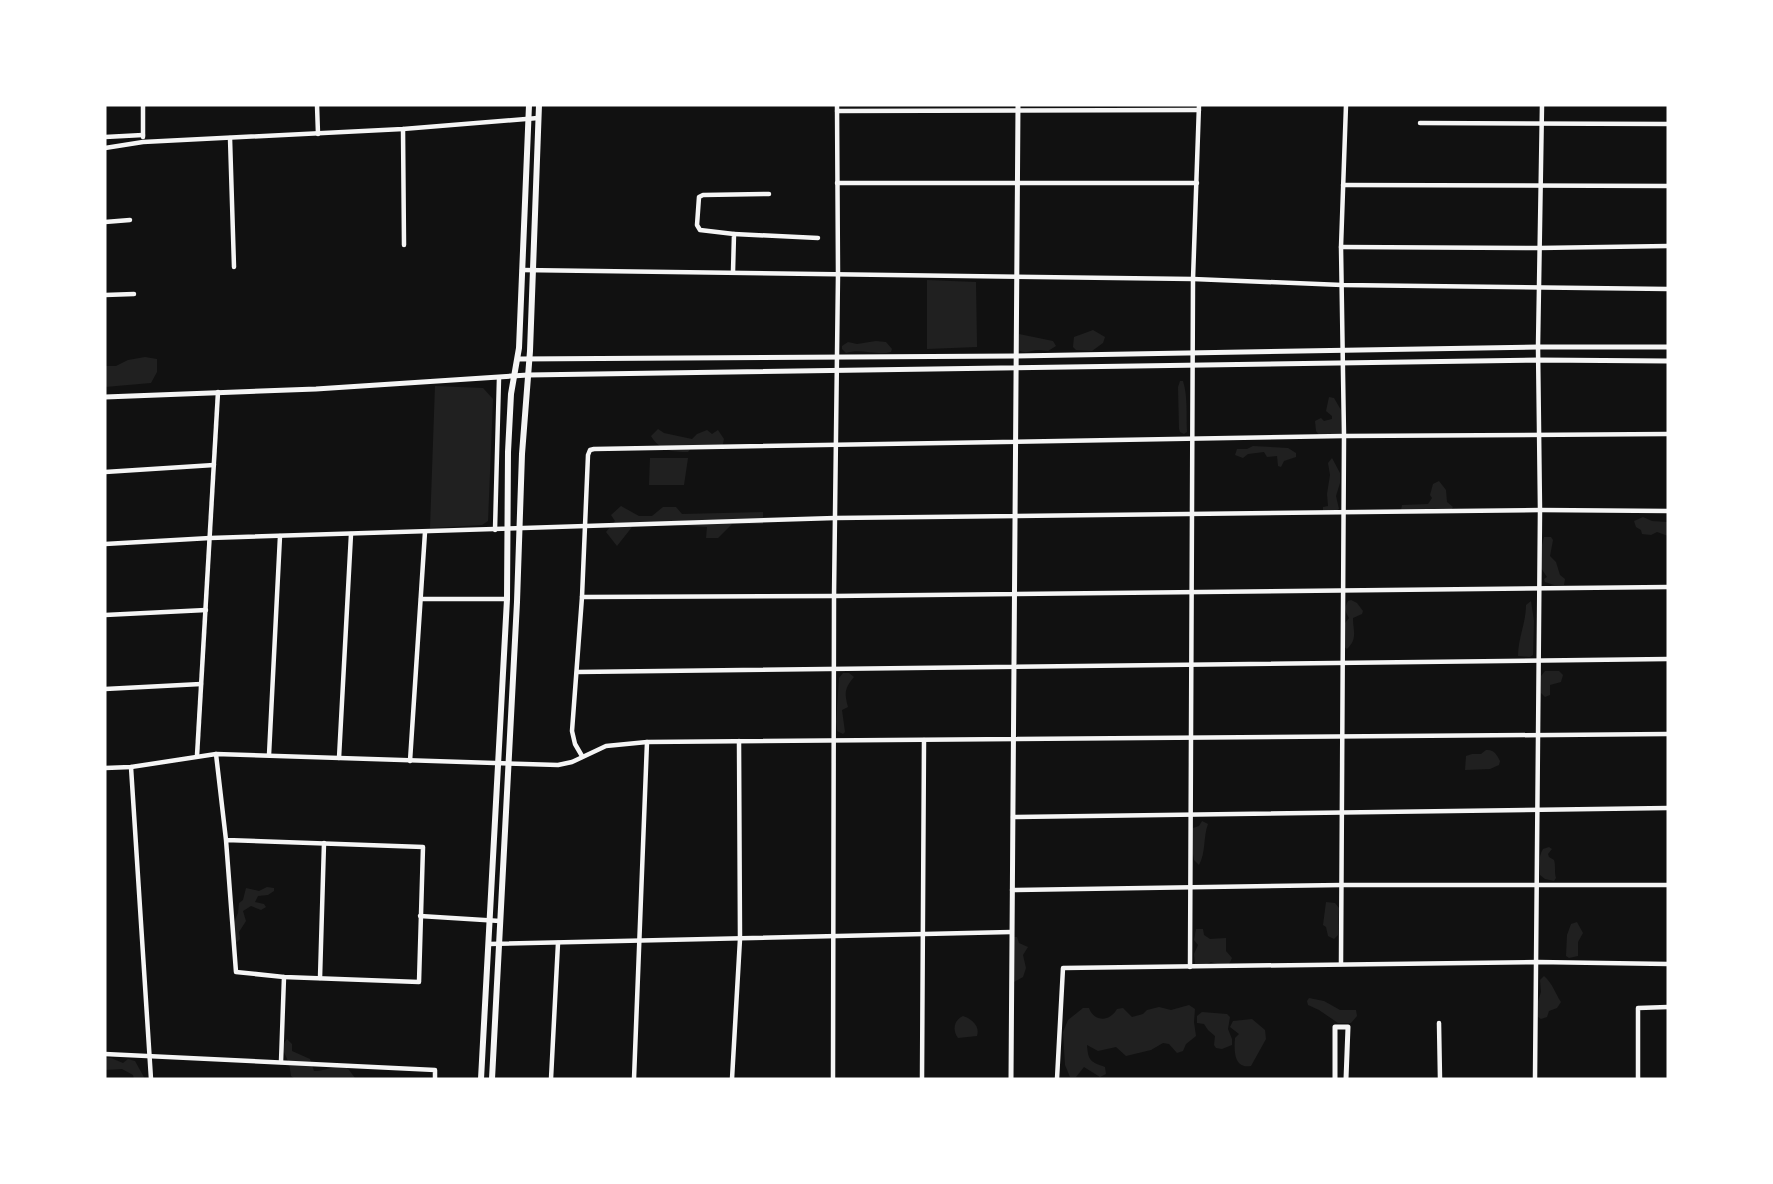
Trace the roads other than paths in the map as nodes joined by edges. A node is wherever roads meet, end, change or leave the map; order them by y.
1 (143, 105) edge
2 (317, 105) edge
3 (529, 105) edge
4 (539, 105) edge
5 (1346, 105) edge
6 (1542, 105) edge
7 (1199, 107) edge
8 (837, 108) edge
9 (1018, 108) edge
10 (529, 118) junction
11 (538, 118) junction
12 (1420, 123) dead end
13 (1668, 124) edge
14 (1541, 125) junction
15 (403, 129) junction
16 (318, 134) junction
17 (143, 135) junction
18 (105, 137) edge
19 (230, 138) junction
20 (144, 142) junction
21 (105, 148) edge
22 (1017, 182) junction
23 (837, 183) junction
24 (1197, 183) junction
25 (1343, 185) junction
26 (1668, 186) edge
27 (1540, 187) junction
28 (769, 194) dead end
29 (130, 220) dead end
30 (105, 222) edge
31 (734, 234) junction
32 (818, 238) dead end
33 (404, 245) dead end
34 (1668, 246) edge
35 (1341, 247) junction
36 (1539, 248) junction
37 (234, 267) dead end
38 (522, 270) junction
39 (531, 270) junction
40 (734, 272) junction
41 (838, 274) junction
42 (1016, 278) junction
43 (1193, 279) junction
44 (1342, 285) junction
45 (1539, 288) junction
46 (1668, 289) edge
47 (134, 294) dead end
48 (105, 295) edge
49 (1538, 347) junction
50 (1668, 347) edge
51 (1343, 350) junction
52 (1193, 354) junction
53 (1016, 356) junction
54 (518, 358) junction
55 (529, 358) junction
56 (838, 358) junction
57 (1538, 360) junction
58 (1668, 361) edge
59 (1343, 362) junction
60 (1193, 365) junction
61 (1016, 368) junction
62 (838, 370) junction
63 (528, 375) junction
64 (513, 376) junction
65 (499, 378) junction
66 (218, 392) junction
67 (105, 397) edge
68 (1668, 434) edge
69 (1539, 435) junction
70 (1344, 436) junction
71 (1193, 440) junction
72 (1015, 442) junction
73 (837, 444) junction
74 (214, 465) junction
75 (105, 472) edge
76 (1540, 510) junction
77 (1668, 511) edge
78 (1343, 513) junction
79 (1192, 515) junction
80 (1015, 517) junction
81 (835, 518) junction
82 (585, 525) junction
83 (519, 528) junction
84 (506, 529) junction
85 (495, 530) junction
86 (425, 532) junction
87 (351, 534) junction
88 (280, 536) junction
89 (210, 538) junction
90 (105, 544) edge
91 (1668, 586) edge
92 (1539, 589) junction
93 (1342, 590) junction
94 (1191, 592) junction
95 (1015, 594) junction
96 (834, 596) junction
97 (582, 597) junction
98 (421, 599) junction
99 (507, 599) junction
100 (206, 610) junction
101 (105, 615) edge
102 (1668, 659) edge
103 (1539, 660) junction
104 (1343, 662) junction
105 (1191, 665) junction
106 (1014, 667) junction
107 (834, 669) junction
108 (577, 672) junction
109 (201, 684) junction
110 (105, 689) edge
111 (1668, 734) edge
112 (1539, 735) junction
113 (1190, 738) junction
114 (1343, 738) junction
115 (834, 740) junction
116 (924, 740) junction
117 (1014, 740) junction
118 (739, 741) junction
119 (647, 742) junction
120 (216, 754) junction
121 (269, 755) junction
122 (197, 756) junction
123 (582, 756) junction
124 (339, 758) junction
125 (410, 761) junction
126 (497, 764) junction
127 (507, 765) junction
128 (131, 767) junction
129 (105, 768) edge
130 (1668, 808) edge
131 (1538, 809) junction
132 (1343, 812) junction
133 (1191, 813) junction
134 (1013, 817) junction
135 (226, 840) junction
136 (324, 843) junction
137 (1342, 885) junction
138 (1538, 885) junction
139 (1668, 885) edge
140 (1191, 887) junction
141 (1012, 890) junction
142 (420, 916) junction
143 (491, 920) junction
144 (500, 921) junction
145 (1011, 932) junction
146 (923, 934) junction
147 (834, 937) junction
148 (740, 939) junction
149 (639, 942) junction
150 (558, 943) junction
151 (489, 944) junction
152 (500, 945) junction
153 (1537, 962) junction
154 (1341, 964) junction
155 (1668, 964) edge
156 (1190, 967) junction
157 (284, 977) junction
158 (320, 978) junction
159 (1668, 1007) edge
160 (1439, 1023) dead end
161 (105, 1054) edge
162 (149, 1056) junction
163 (281, 1062) junction
164 (151, 1079) edge
165 (435, 1079) edge
166 (482, 1079) edge
167 (492, 1079) edge
168 (551, 1079) edge
169 (634, 1079) edge
170 (732, 1079) edge
171 (833, 1079) edge
172 (922, 1079) edge
173 (1011, 1079) edge
174 (1057, 1079) edge
175 (1335, 1079) edge
176 (1346, 1079) edge
177 (1440, 1079) edge
178 (1535, 1079) edge
179 (1638, 1079) edge

1 - 17 street
2 - 16 street
3 - 10 main road
4 - 11 main road
5 - 25 street
6 - 14 street
7 - 9 street
7 - 24 street
8 - 9 street
8 - 23 street
9 - 22 street
10 - 11 street
10 - 15 street
10 - 38 main road
11 - 39 main road
12 - 14 street
13 - 14 street
14 - 27 street
15 - 16 street
15 - 33 street
16 - 19 street
17 - 18 street
17 - 20 street
19 - 20 street
19 - 37 street
20 - 21 street
22 - 23 street
22 - 24 street
22 - 42 street
23 - 41 street
24 - 43 street
25 - 27 street
25 - 35 street
26 - 27 street
27 - 36 street
28 - 31 street
29 - 30 street
31 - 32 street
31 - 40 street
34 - 36 street
35 - 36 street
35 - 44 street
36 - 45 street
38 - 39 street
38 - 54 main road
39 - 40 street
39 - 55 main road
40 - 41 street
41 - 42 street
41 - 56 street
42 - 43 street
42 - 53 street
43 - 44 street
43 - 52 street
44 - 45 street
44 - 51 street
45 - 46 street
45 - 49 street
47 - 48 street
49 - 50 street
49 - 51 street
49 - 57 street
51 - 52 street
51 - 59 street
52 - 53 street
52 - 60 street
53 - 56 street
53 - 61 street
54 - 55 street
54 - 64 main road
55 - 56 street
55 - 63 main road
56 - 62 street
57 - 58 street
57 - 59 street
57 - 69 street
59 - 60 street
59 - 70 street
60 - 61 street
60 - 71 street
61 - 62 street
61 - 72 street
62 - 63 street
62 - 73 street
63 - 64 street
63 - 83 main road
64 - 65 street
64 - 84 main road
65 - 66 street
65 - 85 street
66 - 67 street
66 - 74 street
68 - 69 street
69 - 70 street
69 - 76 street
70 - 71 street
70 - 78 street
71 - 72 street
71 - 79 street
72 - 73 street
72 - 80 street
73 - 81 street
73 - 82 street
74 - 75 street
74 - 89 street
76 - 77 street
76 - 78 street
76 - 92 street
78 - 79 street
78 - 93 street
79 - 80 street
79 - 94 street
80 - 81 street
80 - 95 street
81 - 82 street
81 - 96 street
82 - 83 street
82 - 97 street
83 - 84 street
83 - 127 main road
84 - 85 street
84 - 99 main road
85 - 86 street
86 - 87 street
86 - 98 street
87 - 88 street
87 - 124 street
88 - 89 street
88 - 121 street
89 - 90 street
89 - 100 street
91 - 92 street
92 - 93 street
92 - 103 street
93 - 94 street
93 - 104 street
94 - 95 street
94 - 105 street
95 - 96 street
95 - 106 street
96 - 97 street
96 - 107 street
97 - 108 street
98 - 99 street
98 - 125 street
99 - 126 main road
100 - 101 street
100 - 109 street
102 - 103 street
103 - 104 street
103 - 112 street
104 - 105 street
104 - 114 street
105 - 106 street
105 - 113 street
106 - 107 street
106 - 117 street
107 - 108 street
107 - 115 street
108 - 123 street
109 - 110 street
109 - 122 street
111 - 112 street
112 - 114 street
112 - 131 street
113 - 114 street
113 - 117 street
113 - 133 street
114 - 132 street
115 - 116 street
115 - 118 street
115 - 147 street
116 - 117 street
116 - 146 street
117 - 134 street
118 - 119 street
118 - 148 street
119 - 123 street
119 - 149 street
120 - 121 street
120 - 122 street
120 - 135 street
121 - 124 street
122 - 128 street
123 - 127 street
124 - 125 street
125 - 126 street
126 - 127 street
126 - 143 main road
127 - 144 main road
128 - 129 street
128 - 162 street
130 - 131 street
131 - 132 street
131 - 138 street
132 - 133 street
132 - 137 street
133 - 134 street
133 - 140 street
134 - 141 street
135 - 136 street
135 - 157 street
136 - 142 street
136 - 158 street
137 - 138 street
137 - 140 street
137 - 154 street
138 - 139 street
138 - 153 street
140 - 141 street
140 - 156 street
141 - 145 street
142 - 143 street
142 - 158 street
143 - 144 street
143 - 151 main road
144 - 152 main road
145 - 146 street
145 - 173 street
146 - 147 street
146 - 172 street
147 - 148 street
147 - 171 street
148 - 149 street
148 - 170 street
149 - 150 street
149 - 169 street
150 - 152 street
150 - 168 street
151 - 152 street
151 - 166 main road
152 - 167 main road
153 - 154 street
153 - 155 street
153 - 178 street
154 - 156 street
156 - 174 street
157 - 158 street
157 - 163 street
159 - 179 street
160 - 177 street
161 - 162 street
162 - 163 street
162 - 164 street
163 - 165 street
175 - 176 street

